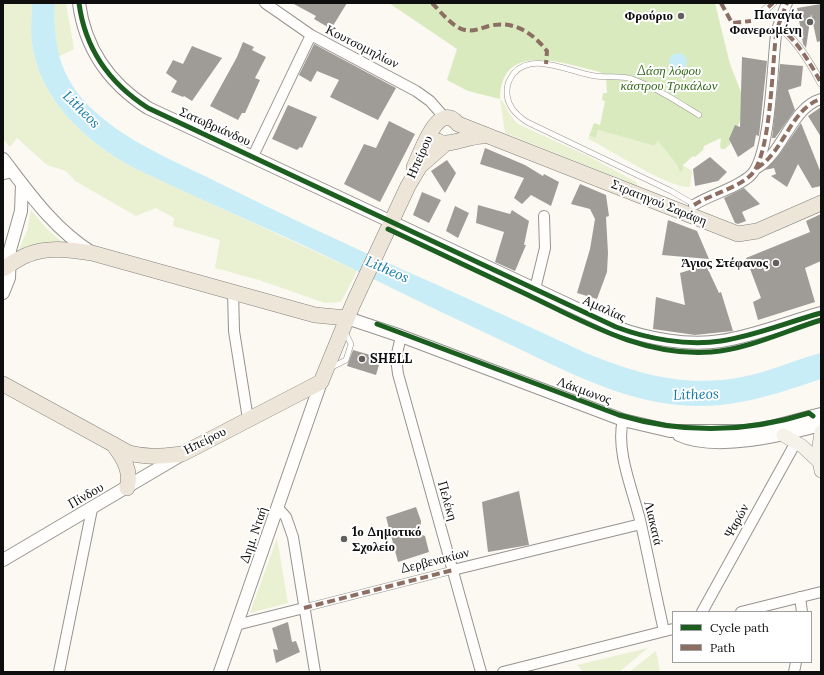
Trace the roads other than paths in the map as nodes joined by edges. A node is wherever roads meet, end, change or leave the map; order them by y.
1 (79, 3) edge
2 (265, 3) edge
3 (773, 3) edge
4 (786, 3) edge
5 (759, 15) dead end
6 (778, 27) junction
7 (311, 35) junction
8 (821, 83) edge
9 (821, 99) edge
10 (699, 115) dead end
11 (451, 121) junction
12 (433, 127) junction
13 (498, 138) junction
14 (450, 143) junction
15 (253, 156) junction
16 (3, 159) edge
17 (757, 168) junction
18 (8, 173) edge
19 (22, 184) junction
20 (408, 186) junction
21 (821, 203) edge
22 (695, 211) junction
23 (544, 216) dead end
24 (389, 227) junction
25 (92, 253) junction
26 (6, 267) edge
27 (535, 289) junction
28 (233, 291) junction
29 (3, 293) edge
30 (821, 313) edge
31 (344, 323) junction
32 (401, 336) junction
33 (324, 376) junction
34 (3, 384) edge
35 (299, 394) junction
36 (314, 407) junction
37 (821, 414) edge
38 (248, 419) junction
39 (623, 420) junction
40 (821, 425) edge
41 (670, 432) junction
42 (821, 432) edge
43 (783, 435) junction
44 (796, 442) junction
45 (112, 444) junction
46 (182, 454) junction
47 (820, 466) edge
48 (127, 488) junction
49 (278, 508) junction
50 (92, 509) junction
51 (641, 524) junction
52 (3, 560) edge
53 (453, 570) junction
54 (821, 592) edge
55 (800, 598) junction
56 (304, 608) junction
57 (703, 611) edge
58 (746, 611) edge
59 (802, 611) edge
60 (236, 625) junction
61 (668, 630) edge
62 (59, 672) edge
63 (220, 672) edge
64 (315, 672) edge
65 (481, 672) edge
66 (503, 672) edge

1 - 15 street, Σατωβριάνδου
2 - 7 street, Κουτσομηλίων
3 - 5 street
4 - 6 street
6 - 8 street
6 - 17 street
7 - 11 street, Κουτσομηλίων
7 - 15 street
9 - 17 street
10 - 22 lane
11 - 12 main road
11 - 13 main road
11 - 14 main road
12 - 14 main road
12 - 20 main road, Ηπείρου
13 - 14 main road
13 - 22 main road, Στρατηγού Σαράφη
14 - 20 main road, Ηπείρου
15 - 24 street, Σατωβριάνδου
16 - 18 street
17 - 22 street
18 - 19 street
19 - 25 street
19 - 26 street
20 - 24 main road, Ηπείρου
21 - 22 main road, Στρατηγού Σαράφη
23 - 27 street
24 - 27 street, Αμαλίας
24 - 31 main road, Ηπείρου
25 - 26 main road
25 - 28 main road
26 - 29 street
27 - 30 street, Αμαλίας
28 - 31 main road
28 - 38 street
31 - 32 street, Λάκμωνος
31 - 33 main road, Ηπείρου
32 - 39 street, Λάκμωνος
32 - 53 street, Πελέκη
33 - 35 main road, Ηπείρου
33 - 36 street, Δημ. Νταή
34 - 45 main road, Ηπείρου
35 - 36 street
35 - 38 main road, Ηπείρου
36 - 49 street, Δημ. Νταή
37 - 41 street, Λάκμωνος
38 - 46 main road, Ηπείρου
39 - 41 street, Λάκμωνος
39 - 51 street, Λιακατά
40 - 43 street
41 - 43 street
42 - 47 main road
43 - 44 main road
44 - 47 main road
44 - 57 street, Ψαρών
45 - 46 main road, Ηπείρου
45 - 48 main road
46 - 48 street, Πίνδου
48 - 50 street, Πίνδου
49 - 56 street
49 - 60 street, Δημ. Νταή
50 - 52 street, Πίνδου
50 - 62 street
51 - 53 street, Δερβενακίων
51 - 61 street, Λιακατά
53 - 56 street, Δερβενακίων
53 - 65 street, Πελέκη
54 - 55 street
55 - 58 street
55 - 59 street
56 - 60 street, Δερβενακίων
56 - 64 street
60 - 63 street, Δημ. Νταή
61 - 66 street

